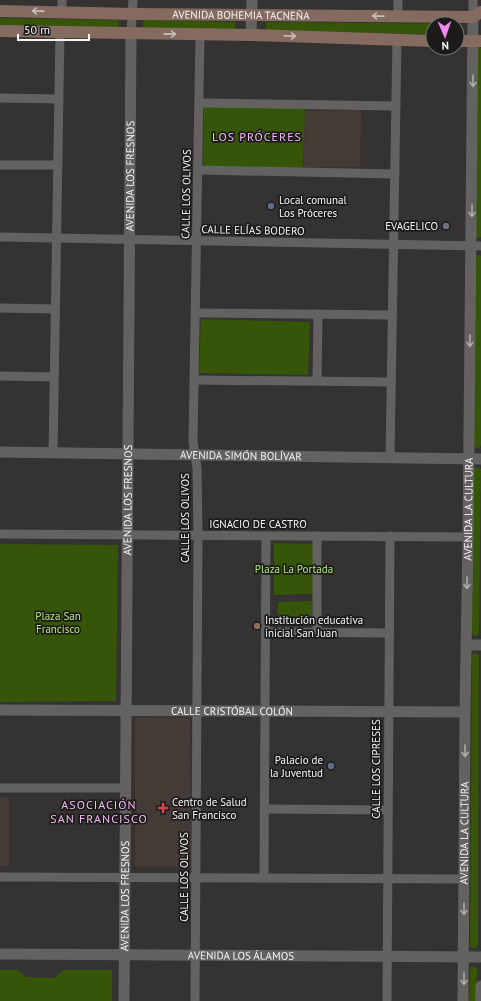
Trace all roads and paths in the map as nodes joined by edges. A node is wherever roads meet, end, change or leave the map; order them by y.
1 (133, 0) edge
2 (252, 0) edge
3 (398, 0) edge
4 (473, 0) edge
5 (62, 6) edge
6 (0, 11) edge
7 (132, 14) junction
8 (477, 14) edge
9 (252, 15) junction
10 (398, 16) junction
11 (0, 31) edge
12 (60, 32) junction
13 (131, 34) junction
14 (200, 34) junction
15 (251, 35) junction
16 (397, 40) junction
17 (425, 40) edge
18 (465, 41) edge
19 (477, 42) edge
20 (0, 98) edge
21 (59, 99) junction
22 (200, 103) junction
23 (396, 106) junction
24 (0, 165) edge
25 (58, 166) junction
26 (198, 170) junction
27 (395, 174) junction
28 (0, 237) edge
29 (56, 238) junction
30 (129, 240) junction
31 (197, 241) junction
32 (394, 244) junction
33 (476, 246) edge
34 (0, 308) edge
35 (55, 309) junction
36 (196, 313) junction
37 (318, 314) junction
38 (392, 315) junction
39 (0, 376) edge
40 (54, 377) junction
41 (194, 380) junction
42 (317, 381) junction
43 (391, 382) junction
44 (0, 452) edge
45 (53, 453) junction
46 (127, 454) junction
47 (195, 456) junction
48 (390, 457) junction
49 (469, 458) junction
50 (481, 459) edge
51 (0, 534) edge
52 (126, 535) junction
53 (198, 535) junction
54 (266, 536) junction
55 (318, 536) junction
56 (390, 536) junction
57 (468, 537) junction
58 (266, 632) junction
59 (317, 632) junction
60 (389, 633) junction
61 (466, 644) junction
62 (481, 645) edge
63 (0, 710) edge
64 (126, 710) junction
65 (197, 710) junction
66 (265, 711) junction
67 (389, 711) junction
68 (465, 712) junction
69 (0, 788) edge
70 (125, 788) junction
71 (265, 809) junction
72 (388, 810) junction
73 (0, 877) edge
74 (124, 878) junction
75 (196, 878) junction
76 (264, 878) junction
77 (388, 879) junction
78 (464, 880) junction
79 (0, 954) edge
80 (124, 954) junction
81 (195, 955) junction
82 (387, 956) junction
83 (464, 956) junction
84 (481, 957) edge
85 (481, 986) edge
86 (124, 1001) edge
87 (195, 1001) edge
88 (387, 1001) edge
89 (463, 1001) edge
90 (481, 1001) edge

1 - 7 street, AVENIDA LOS FRESNOS
2 - 9 street
3 - 10 street
4 - 8 street
5 -> 6 main road, AVENIDA BOHEMIA TACNEÑA
5 - 7 main road, AVENIDA BOHEMIA TACNEÑA
7 - 9 main road, AVENIDA BOHEMIA TACNEÑA
7 - 13 street, AVENIDA LOS FRESNOS
8 - 10 main road, AVENIDA BOHEMIA TACNEÑA
8 - 19 street, AVENIDA LA CULTURA
10 -> 9 main road, AVENIDA BOHEMIA TACNEÑA
9 - 15 street
11 - 12 main road, AVENIDA BOHEMIA TACNEÑA
12 - 13 main road, AVENIDA BOHEMIA TACNEÑA
12 - 21 street
13 -> 14 main road, AVENIDA BOHEMIA TACNEÑA
13 - 30 street, AVENIDA LOS FRESNOS
14 - 15 main road, AVENIDA BOHEMIA TACNEÑA
14 - 22 street, CALLE LOS OLIVOS
15 -> 16 main road, AVENIDA BOHEMIA TACNEÑA
16 - 17 main road, AVENIDA BOHEMIA TACNEÑA
16 - 23 street
18 - 19 main road
19 -> 33 street, AVENIDA LA CULTURA
20 - 21 street
21 - 25 street
22 - 23 street
22 - 26 street, CALLE LOS OLIVOS
23 - 27 street
24 - 25 street
25 - 29 street
26 - 27 street
26 - 31 street, CALLE LOS OLIVOS
27 - 32 street
28 - 29 street, CALLE ELÍAS BODERO
29 - 30 street, CALLE ELÍAS BODERO
29 - 35 street
30 - 31 street, CALLE ELÍAS BODERO
30 - 46 street, AVENIDA LOS FRESNOS
31 - 32 street, CALLE ELÍAS BODERO
31 - 36 street, CALLE LOS OLIVOS
32 - 33 street, CALLE ELÍAS BODERO
32 - 38 street
33 -> 49 street, AVENIDA LA CULTURA
34 - 35 street
35 - 40 street
36 - 37 street
36 - 41 street, CALLE LOS OLIVOS
37 - 38 street
37 - 42 street
38 - 43 street
39 - 40 street
40 - 45 street
41 - 42 street
41 - 47 street, CALLE LOS OLIVOS
42 - 43 street
43 - 48 street
44 - 45 street, AVENIDA SIMÓN BOLÍVAR
45 - 46 street, AVENIDA SIMÓN BOLÍVAR
46 - 47 street, AVENIDA SIMÓN BOLÍVAR
46 - 52 street, AVENIDA LOS FRESNOS
47 - 48 street, AVENIDA SIMÓN BOLÍVAR
47 - 53 street, CALLE LOS OLIVOS
48 - 49 street, AVENIDA SIMÓN BOLÍVAR
49 - 50 street, AVENIDA SIMÓN BOLÍVAR
49 - 57 street, AVENIDA LA CULTURA
51 - 52 street, IGNACIO DE CASTRO
52 - 53 street, IGNACIO DE CASTRO
52 - 64 street, AVENIDA LOS FRESNOS
53 - 54 street, IGNACIO DE CASTRO
53 - 65 street, CALLE LOS OLIVOS
54 - 55 street, IGNACIO DE CASTRO
54 - 58 street
55 - 56 street, IGNACIO DE CASTRO
55 - 59 street
56 - 57 street, IGNACIO DE CASTRO
56 - 60 street, CALLE LOS CIPRESES
57 -> 61 street, AVENIDA LA CULTURA
58 - 59 street
58 - 66 street
59 - 60 street
60 - 67 street, CALLE LOS CIPRESES
61 - 62 street
61 - 68 street, AVENIDA LA CULTURA
63 - 64 street, CALLE CRISTÓBAL COLÓN
64 - 65 street, CALLE CRISTÓBAL COLÓN
64 - 70 street, AVENIDA LOS FRESNOS
65 - 66 street, CALLE CRISTÓBAL COLÓN
65 - 75 street, CALLE LOS OLIVOS
66 - 67 street, CALLE CRISTÓBAL COLÓN
66 - 71 street
67 - 68 street, CALLE CRISTÓBAL COLÓN
67 - 72 street, CALLE LOS CIPRESES
68 -> 78 street, AVENIDA LA CULTURA
69 - 70 street
70 - 74 street, AVENIDA LOS FRESNOS
71 - 72 street
71 - 76 street
72 - 77 street, CALLE LOS CIPRESES
73 - 74 street
74 - 75 street
74 - 80 street, AVENIDA LOS FRESNOS
75 - 76 street
75 - 81 street, CALLE LOS OLIVOS
76 - 77 street
77 - 78 street
77 - 82 street, CALLE LOS CIPRESES
78 -> 83 street, AVENIDA LA CULTURA
79 - 80 street, AVENIDA LOS ÁLAMOS
80 - 81 street, AVENIDA LOS ÁLAMOS
80 - 86 street, AVENIDA LOS FRESNOS
81 - 82 street, AVENIDA LOS ÁLAMOS
81 - 87 street, CALLE LOS OLIVOS
82 - 83 street, AVENIDA LOS ÁLAMOS
82 - 88 street, CALLE LOS CIPRESES
83 - 84 street, AVENIDA LOS ÁLAMOS
83 -> 89 street, AVENIDA LA CULTURA
85 - 90 street

